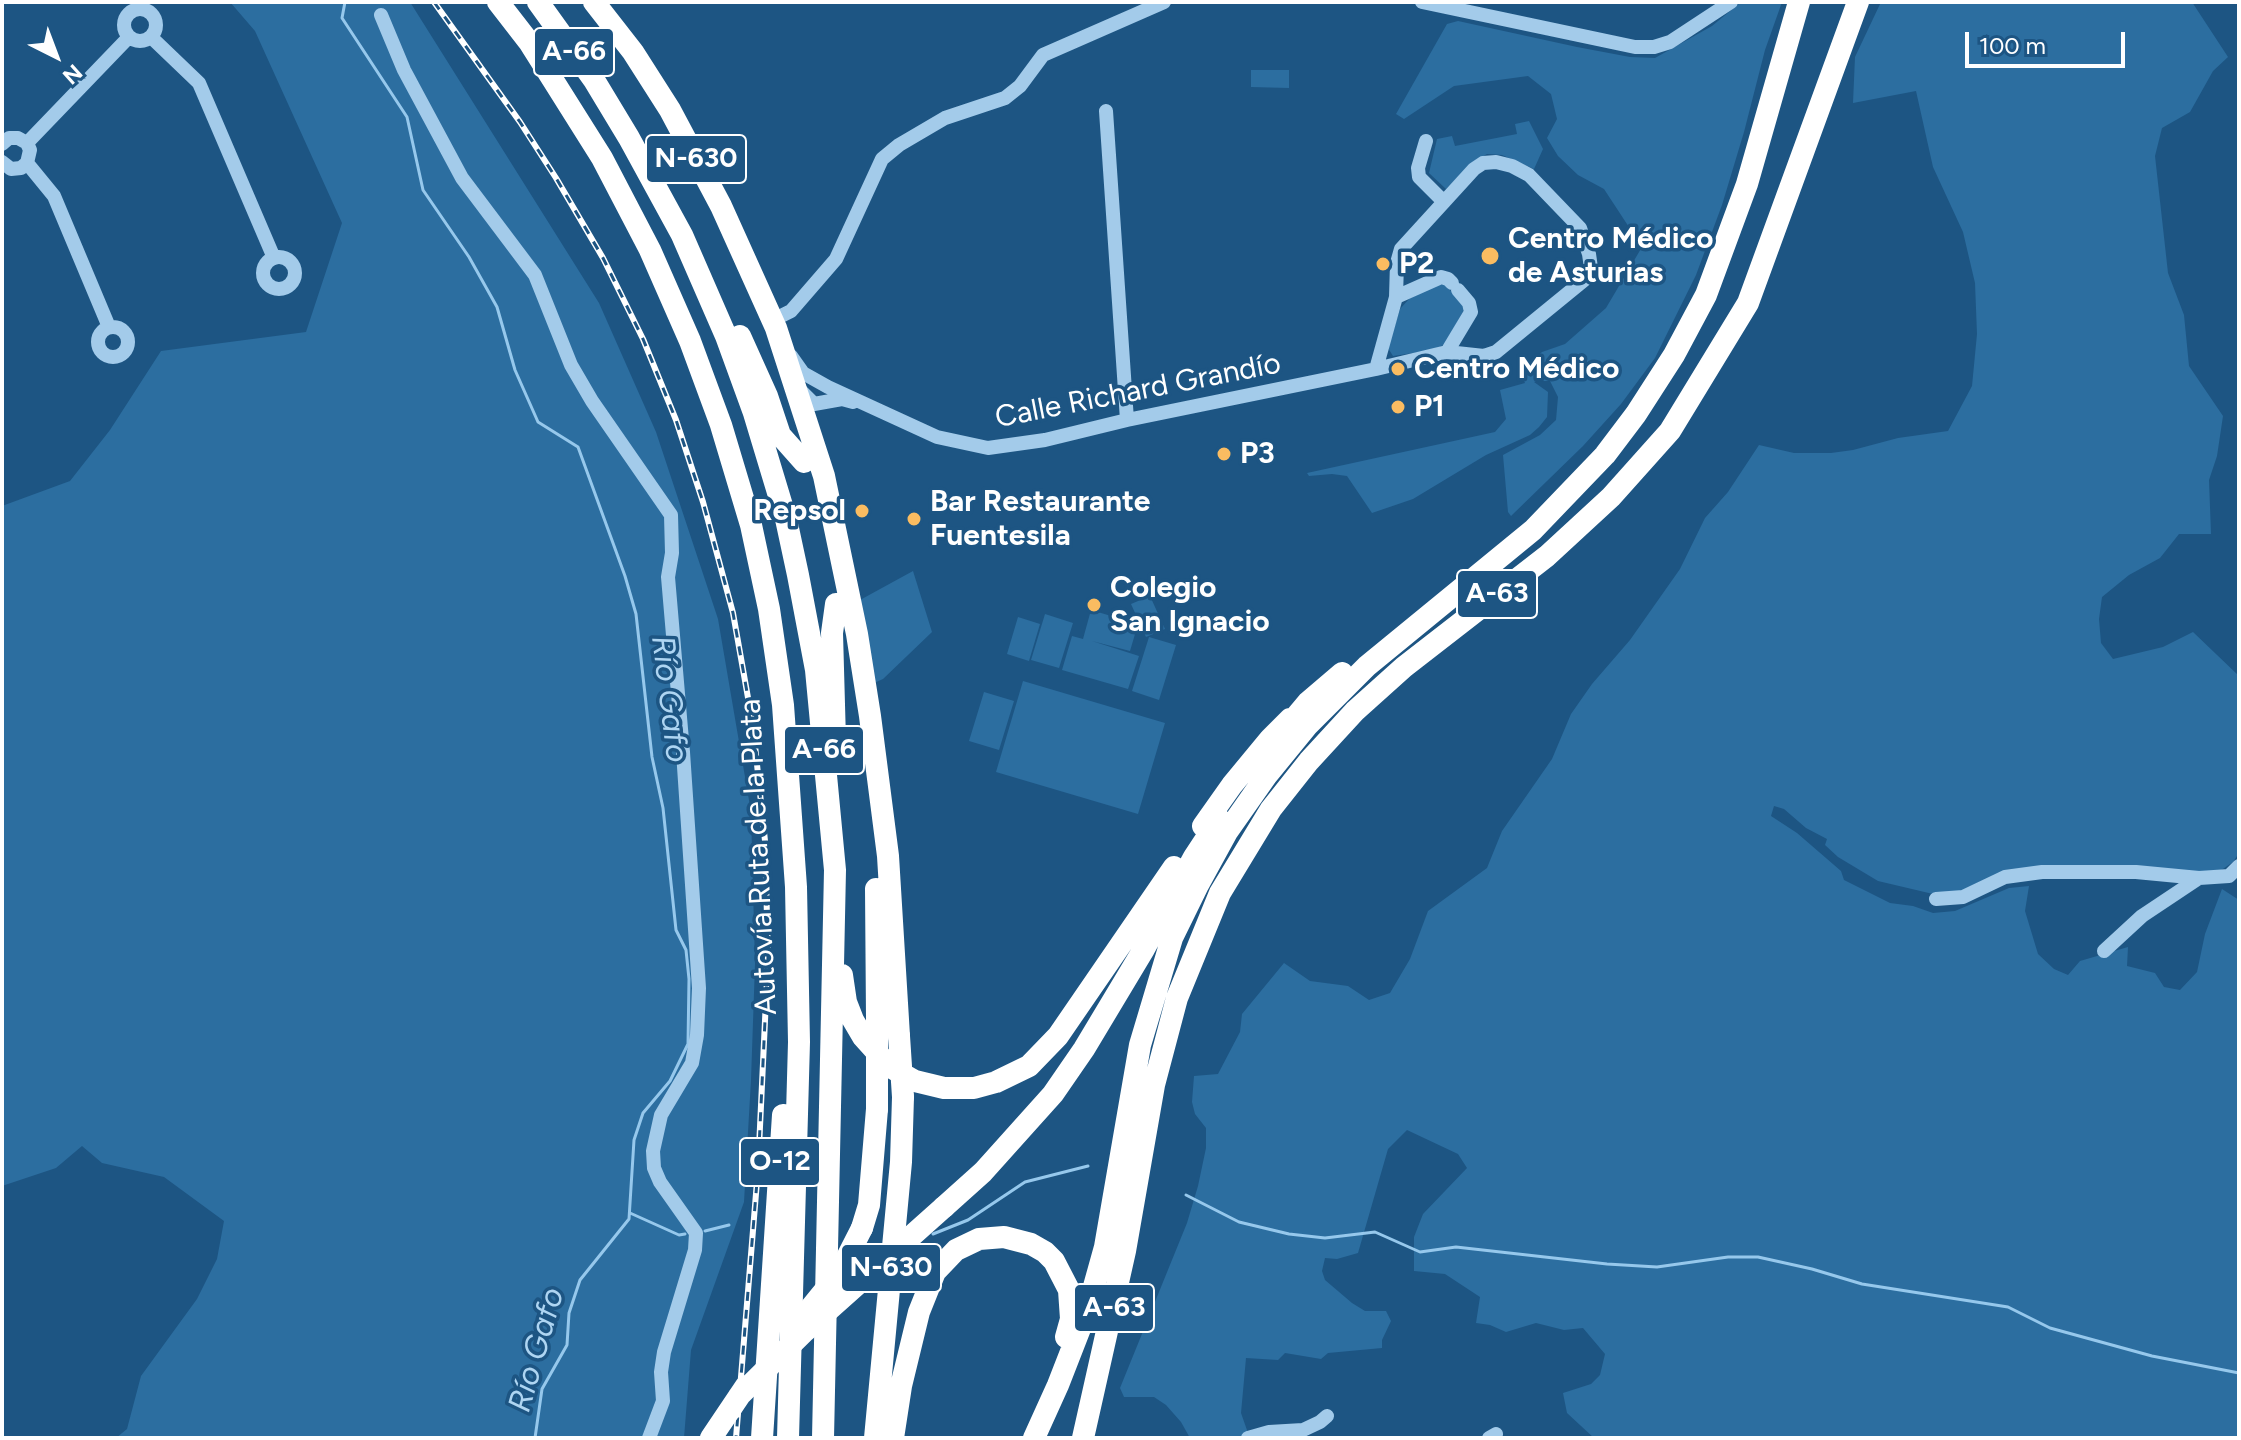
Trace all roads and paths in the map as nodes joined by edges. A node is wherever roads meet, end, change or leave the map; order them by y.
1 (118, 2) edge
2 (498, 2) edge
3 (538, 2) edge
4 (594, 2) edge
5 (1164, 2) edge
6 (1422, 2) edge
7 (1731, 2) edge
8 (1799, 2) edge
9 (1858, 2) edge
10 (154, 7) edge
11 (130, 13) junction
12 (381, 15) dead end
13 (129, 37) junction
14 (151, 37) junction
15 (1106, 111) dead end
16 (1426, 141) dead end
17 (27, 143) junction
18 (2, 144) edge
19 (27, 163) junction
20 (3, 165) edge
21 (661, 194) junction
22 (1444, 202) junction
23 (274, 258) dead end
24 (1396, 297) junction
25 (774, 324) junction
26 (109, 327) dead end
27 (1447, 352) junction
28 (1376, 369) junction
29 (828, 387) junction
30 (802, 393) junction
31 (869, 406) junction
32 (1127, 420) junction
33 (1605, 455) junction
34 (804, 462) dead end
35 (836, 604) dead end
36 (1308, 702) junction
37 (870, 716) junction
38 (830, 801) junction
39 (2239, 866) edge
40 (835, 870) junction
41 (2199, 878) junction
42 (796, 887) junction
43 (1936, 899) dead end
44 (2104, 951) dead end
45 (1136, 1177) junction
46 (739, 1396) junction
47 (1327, 1416) dead end
48 (649, 1438) edge
49 (711, 1438) edge
50 (762, 1438) edge
51 (788, 1438) edge
52 (823, 1438) edge
53 (875, 1438) edge
54 (893, 1438) edge
55 (1025, 1438) edge
56 (1034, 1438) edge
57 (1050, 1438) edge
58 (1083, 1438) edge
59 (1248, 1438) edge

1 - 11 street
2 - 42 highway, Autovía Ruta de la Plata / A-66
3 - 21 highway, A-66
4 - 25 highway, N-630
5 - 25 street
6 - 7 street
8 - 33 highway, A-63
9 - 45 highway, A-63
10 - 11 street
10 - 14 street
11 - 13 street
12 - 48 street
13 - 14 street
13 - 17 street
14 - 23 street
15 - 32 street
16 - 22 street
17 - 18 street
17 - 19 street
19 - 20 street
19 - 26 street
21 - 34 highway
21 - 38 highway, A-66
22 - 24 street
22 - 27 street, Calle Richard Grandío
24 - 27 street
24 - 28 street
25 - 29 street, Calle Richard Grandío
25 - 30 highway, N-630
27 - 28 street, Calle Richard Grandío
28 - 32 street, Calle Richard Grandío
29 - 30 street
29 - 31 street, Calle Richard Grandío
30 - 31 street, Calle Richard Grandío
30 - 37 highway, N-630
31 - 32 street, Calle Richard Grandío
33 - 36 highway
33 - 56 highway, A-63
35 - 38 highway
36 - 40 highway
36 - 46 highway, bridge
37 - 46 highway, N-630, bridge
37 - 53 highway, N-630, bridge
38 - 40 highway, A-66
39 - 41 street
40 - 52 highway, A-66
41 - 43 street
41 - 44 street
42 - 50 highway, O-12
42 - 51 highway, Autovía Ruta de la Plata / A-66
45 - 57 highway
45 - 58 highway, A-63
46 - 49 highway, N-630, bridge
47 - 59 street
54 - 55 highway

